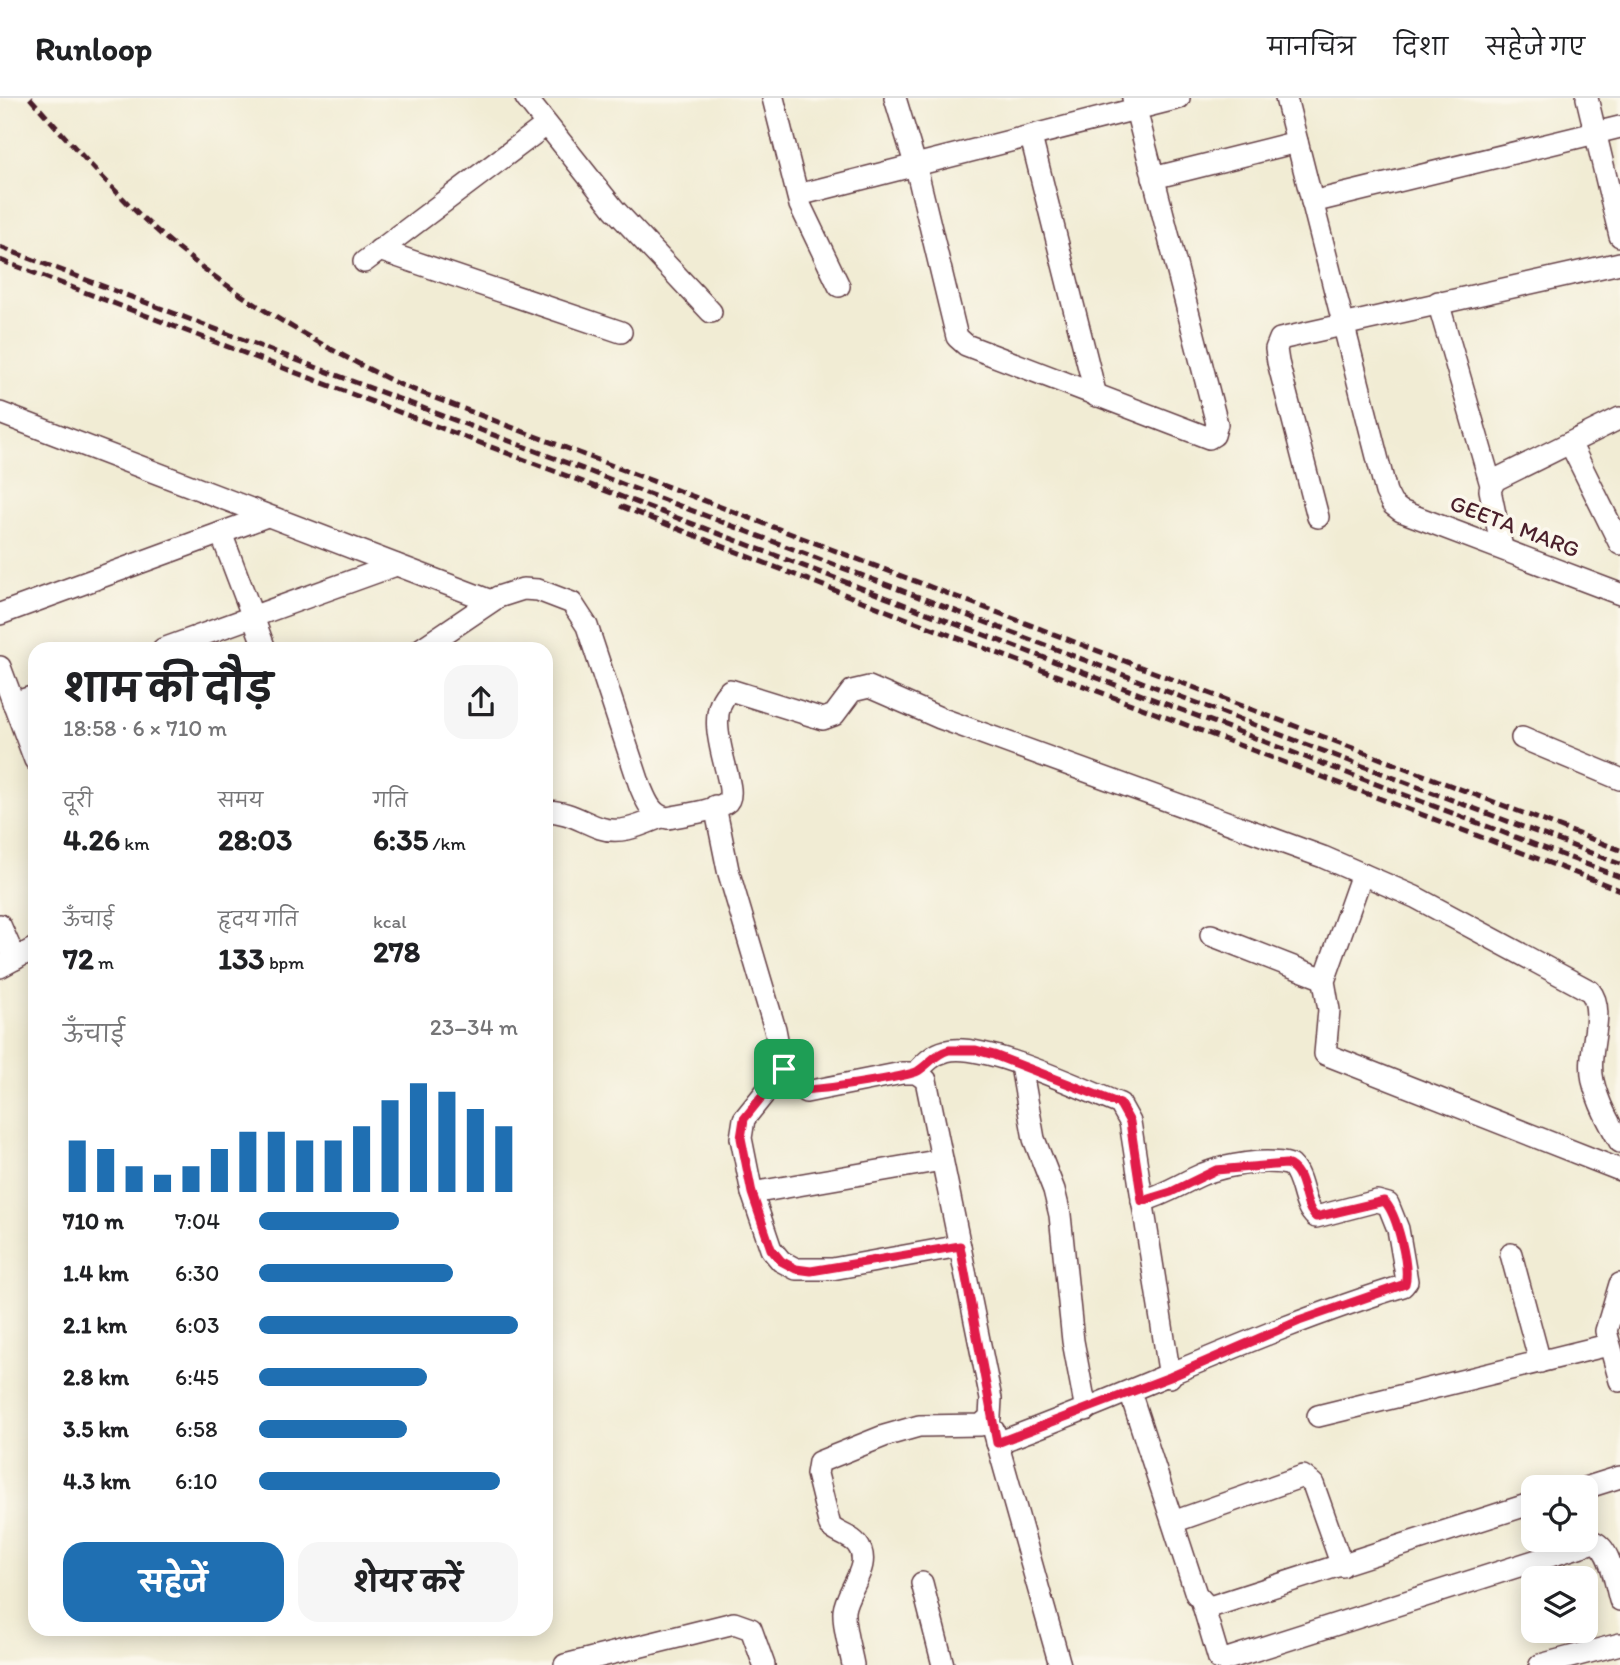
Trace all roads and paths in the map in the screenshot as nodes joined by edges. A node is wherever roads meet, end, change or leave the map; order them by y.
1 (526, 98) edge
2 (773, 98) edge
3 (895, 98) edge
4 (1180, 98) edge
5 (1286, 98) edge
6 (1587, 98) edge
7 (1134, 104) edge
8 (546, 125) junction
9 (1620, 127) edge
10 (1596, 133) junction
11 (1031, 137) junction
12 (1297, 142) junction
13 (916, 167) junction
14 (1153, 178) junction
15 (798, 195) junction
16 (1312, 202) junction
17 (1620, 236) edge
18 (1620, 263) edge
19 (839, 286) dead end
20 (1438, 302) junction
21 (711, 312) dead end
22 (1343, 323) junction
23 (621, 332) dead end
24 (1096, 396) junction
25 (0, 413) edge
26 (1620, 418) edge
27 (1570, 443) junction
28 (1491, 485) junction
29 (267, 516) junction
30 (1318, 517) dead end
31 (221, 533) junction
32 (1620, 544) edge
33 (1502, 548) junction
34 (397, 565) junction
35 (1620, 594) edge
36 (491, 601) junction
37 (0, 614) edge
38 (253, 617) junction
39 (183, 642) edge
40 (262, 642) edge
41 (431, 642) edge
42 (0, 667) edge
43 (28, 699) edge
44 (13, 704) junction
45 (1522, 738) dead end
46 (28, 742) edge
47 (1620, 779) edge
48 (715, 806) junction
49 (553, 812) edge
50 (661, 817) junction
51 (1362, 874) junction
52 (0, 925) edge
53 (1211, 935) dead end
54 (28, 952) edge
55 (7, 963) edge
56 (1324, 979) junction
57 (1021, 1066) junction
58 (784, 1069) junction
59 (916, 1073) junction
60 (1620, 1142) edge
61 (942, 1160) junction
62 (1620, 1170) edge
63 (752, 1193) junction
64 (1142, 1201) junction
65 (960, 1246) junction
66 (1511, 1254) dead end
67 (1620, 1284) edge
68 (1615, 1313) edge
69 (1608, 1345) junction
70 (1540, 1362) junction
71 (1170, 1377) junction
72 (1620, 1381) edge
73 (1130, 1392) junction
74 (1086, 1410) junction
75 (1318, 1416) dead end
76 (990, 1417) junction
77 (997, 1443) junction
78 (1620, 1477) edge
79 (1598, 1484) edge
80 (1521, 1507) edge
81 (1173, 1522) junction
82 (1342, 1566) junction
83 (922, 1583) dead end
84 (1620, 1600) edge
85 (1202, 1602) junction
86 (1620, 1644) edge
87 (565, 1665) edge
88 (764, 1665) edge
89 (853, 1665) edge
90 (943, 1665) edge
91 (1060, 1665) edge
92 (1540, 1665) edge

1 - 8 street
2 - 15 street
3 - 13 street
4 - 7 street
5 - 12 street
6 - 10 street
7 - 11 street
7 - 14 street
8 - 21 street
8 - 23 street
9 - 10 street
10 - 16 street
10 - 17 street
11 - 13 street
11 - 24 street
12 - 14 street
12 - 16 street
13 - 15 street
13 - 24 street
14 - 24 street
15 - 19 street
16 - 22 street
18 - 20 street
20 - 22 street
20 - 28 street
22 - 30 street
22 - 33 street, GEETA MARG
25 - 29 street
26 - 27 street
27 - 28 street
27 - 32 street
28 - 33 street
29 - 31 street
29 - 34 street
31 - 37 street
31 - 38 street
33 - 35 street, GEETA MARG
34 - 36 street
34 - 38 street
36 - 41 street
36 - 50 street
38 - 39 street
38 - 40 street
42 - 44 street
43 - 44 street
44 - 46 street
45 - 47 street
48 - 50 street
48 - 51 street
48 - 58 street
49 - 50 street
51 - 56 street
51 - 60 street
52 - 55 street
53 - 56 street
54 - 55 street
56 - 62 street
57 - 59 street
57 - 64 street
57 - 74 street
58 - 59 street
58 - 63 street
59 - 61 street
61 - 63 street
61 - 65 street
63 - 65 street
64 - 71 street
64 - 71 street
65 - 76 street
66 - 70 street
67 - 68 street
68 - 69 street
69 - 70 street
69 - 72 street
70 - 75 street
71 - 73 street
73 - 74 street
73 - 81 street
74 - 77 street
76 - 77 street
76 - 89 street
77 - 91 street
78 - 79 street
80 - 82 street
81 - 82 street
81 - 85 street
82 - 85 street
83 - 90 street
84 - 85 street
86 - 92 street
87 - 88 street

